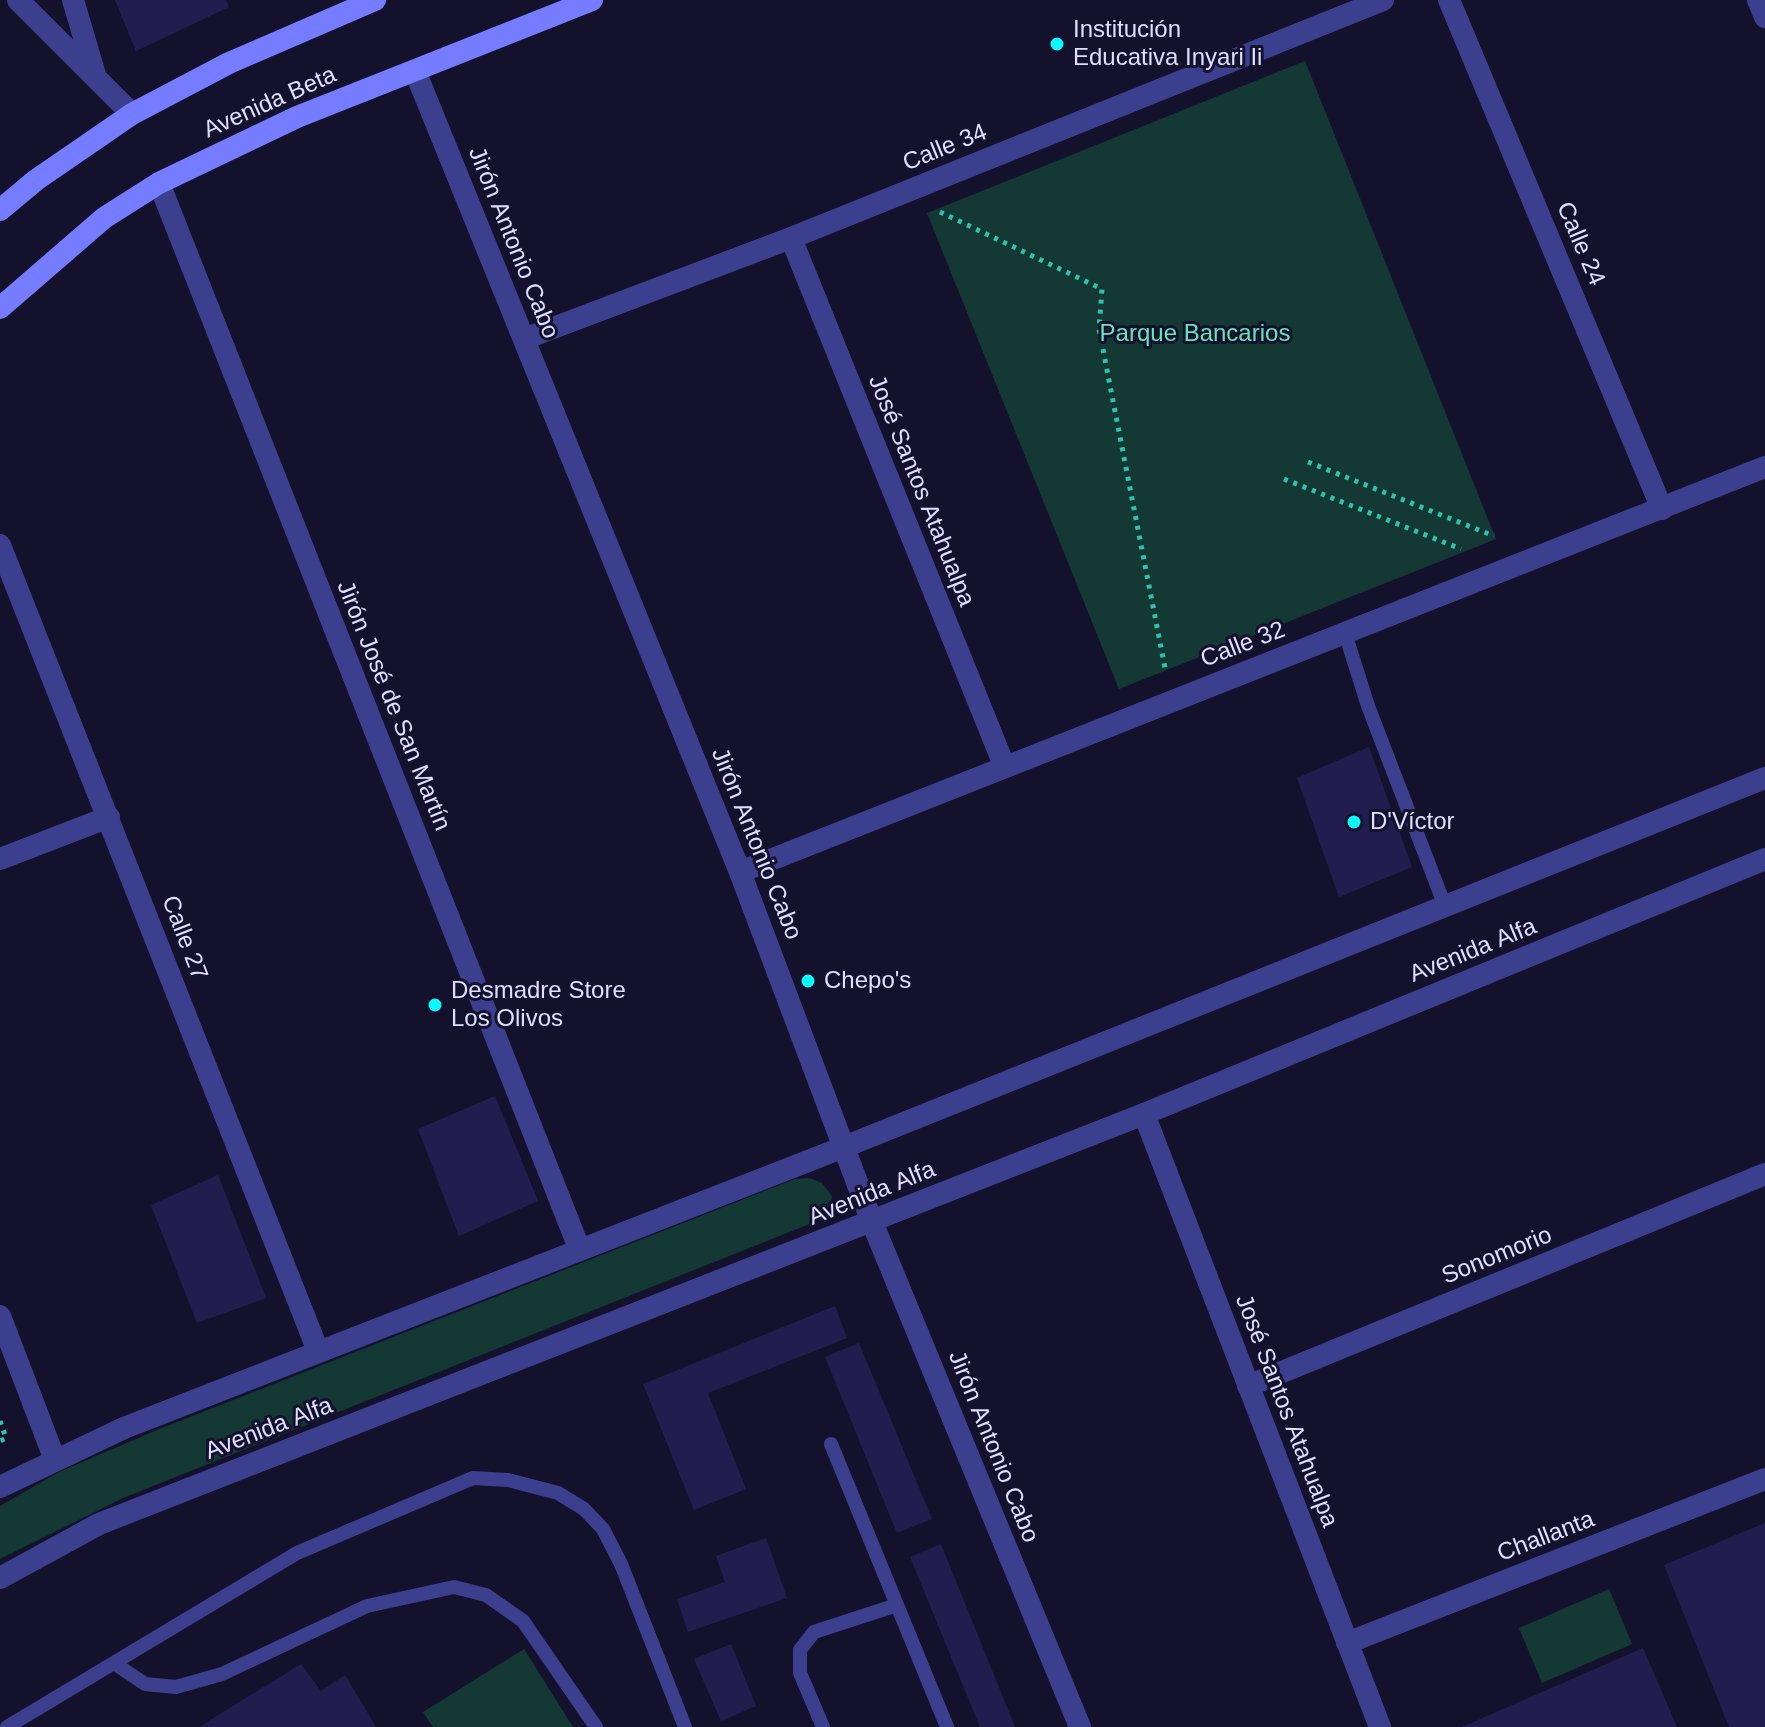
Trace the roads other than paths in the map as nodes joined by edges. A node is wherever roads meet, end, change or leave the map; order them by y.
1 (18, 0) edge
2 (73, 0) edge
3 (375, 0) edge
4 (592, 0) edge
5 (1383, 0) edge
6 (1449, 0) edge
7 (1758, 0) edge
8 (1765, 17) edge
9 (415, 71) junction
10 (96, 78) junction
11 (132, 114) junction
12 (159, 183) junction
13 (0, 210) edge
14 (791, 238) junction
15 (0, 308) edge
16 (524, 339) junction
17 (1765, 467) edge
18 (1662, 509) junction
19 (0, 545) edge
20 (1345, 633) junction
21 (1004, 765) junction
22 (1765, 778) edge
23 (109, 817) junction
24 (0, 859) edge
25 (1765, 859) edge
26 (740, 872) junction
27 (1445, 906) junction
28 (1144, 1114) junction
29 (844, 1147) junction
30 (1765, 1174) edge
31 (872, 1222) junction
32 (579, 1248) junction
33 (0, 1316) edge
34 (318, 1351) junction
35 (1248, 1386) junction
36 (831, 1444) dead end
37 (55, 1460) junction
38 (1765, 1479) edge
39 (0, 1487) edge
40 (0, 1578) edge
41 (897, 1605) junction
42 (1347, 1643) junction
43 (114, 1663) junction
44 (26, 1722) edge
45 (7, 1727) edge
46 (596, 1727) edge
47 (685, 1727) edge
48 (823, 1727) edge
49 (947, 1727) edge
50 (1080, 1727) edge
51 (1380, 1727) edge

1 - 10 street
2 - 10 street
3 - 11 main road
4 - 9 main road, Avenida Beta
5 - 14 street, Calle 34
6 - 18 street, Calle 24
7 - 8 street
9 - 12 main road, Avenida Beta
9 - 16 street, Jirón Antonio Cabo
10 - 11 street
11 - 13 main road
12 - 15 main road, Avenida Beta
12 - 32 street, Jirón José de San Martín
14 - 16 street, Calle 34
14 - 21 street, José Santos Atahualpa
16 - 26 street, Jirón Antonio Cabo
17 - 18 street, Calle 32
18 - 20 street, Calle 32
19 - 23 street, Calle 27
20 - 21 street, Calle 32
20 - 27 lane
21 - 26 street, Calle 32
22 - 27 street
23 - 24 street
23 - 34 street, Calle 27
25 - 28 street, Avenida Alfa
26 - 29 street, Jirón Antonio Cabo
27 - 29 street
28 - 31 street, Avenida Alfa
28 - 35 street, José Santos Atahualpa
29 - 31 street, Jirón Antonio Cabo
29 - 32 street
30 - 35 street, Sonomorio
31 - 40 street, Avenida Alfa
31 - 50 street, Jirón Antonio Cabo
32 - 34 street
33 - 37 street
34 - 37 street
35 - 42 street, José Santos Atahualpa
36 - 41 lane
37 - 39 street
38 - 42 street, Challanta
41 - 48 lane
41 - 49 lane
42 - 51 street, José Santos Atahualpa
43 - 44 lane
43 - 46 lane
43 - 47 lane
44 - 45 lane

